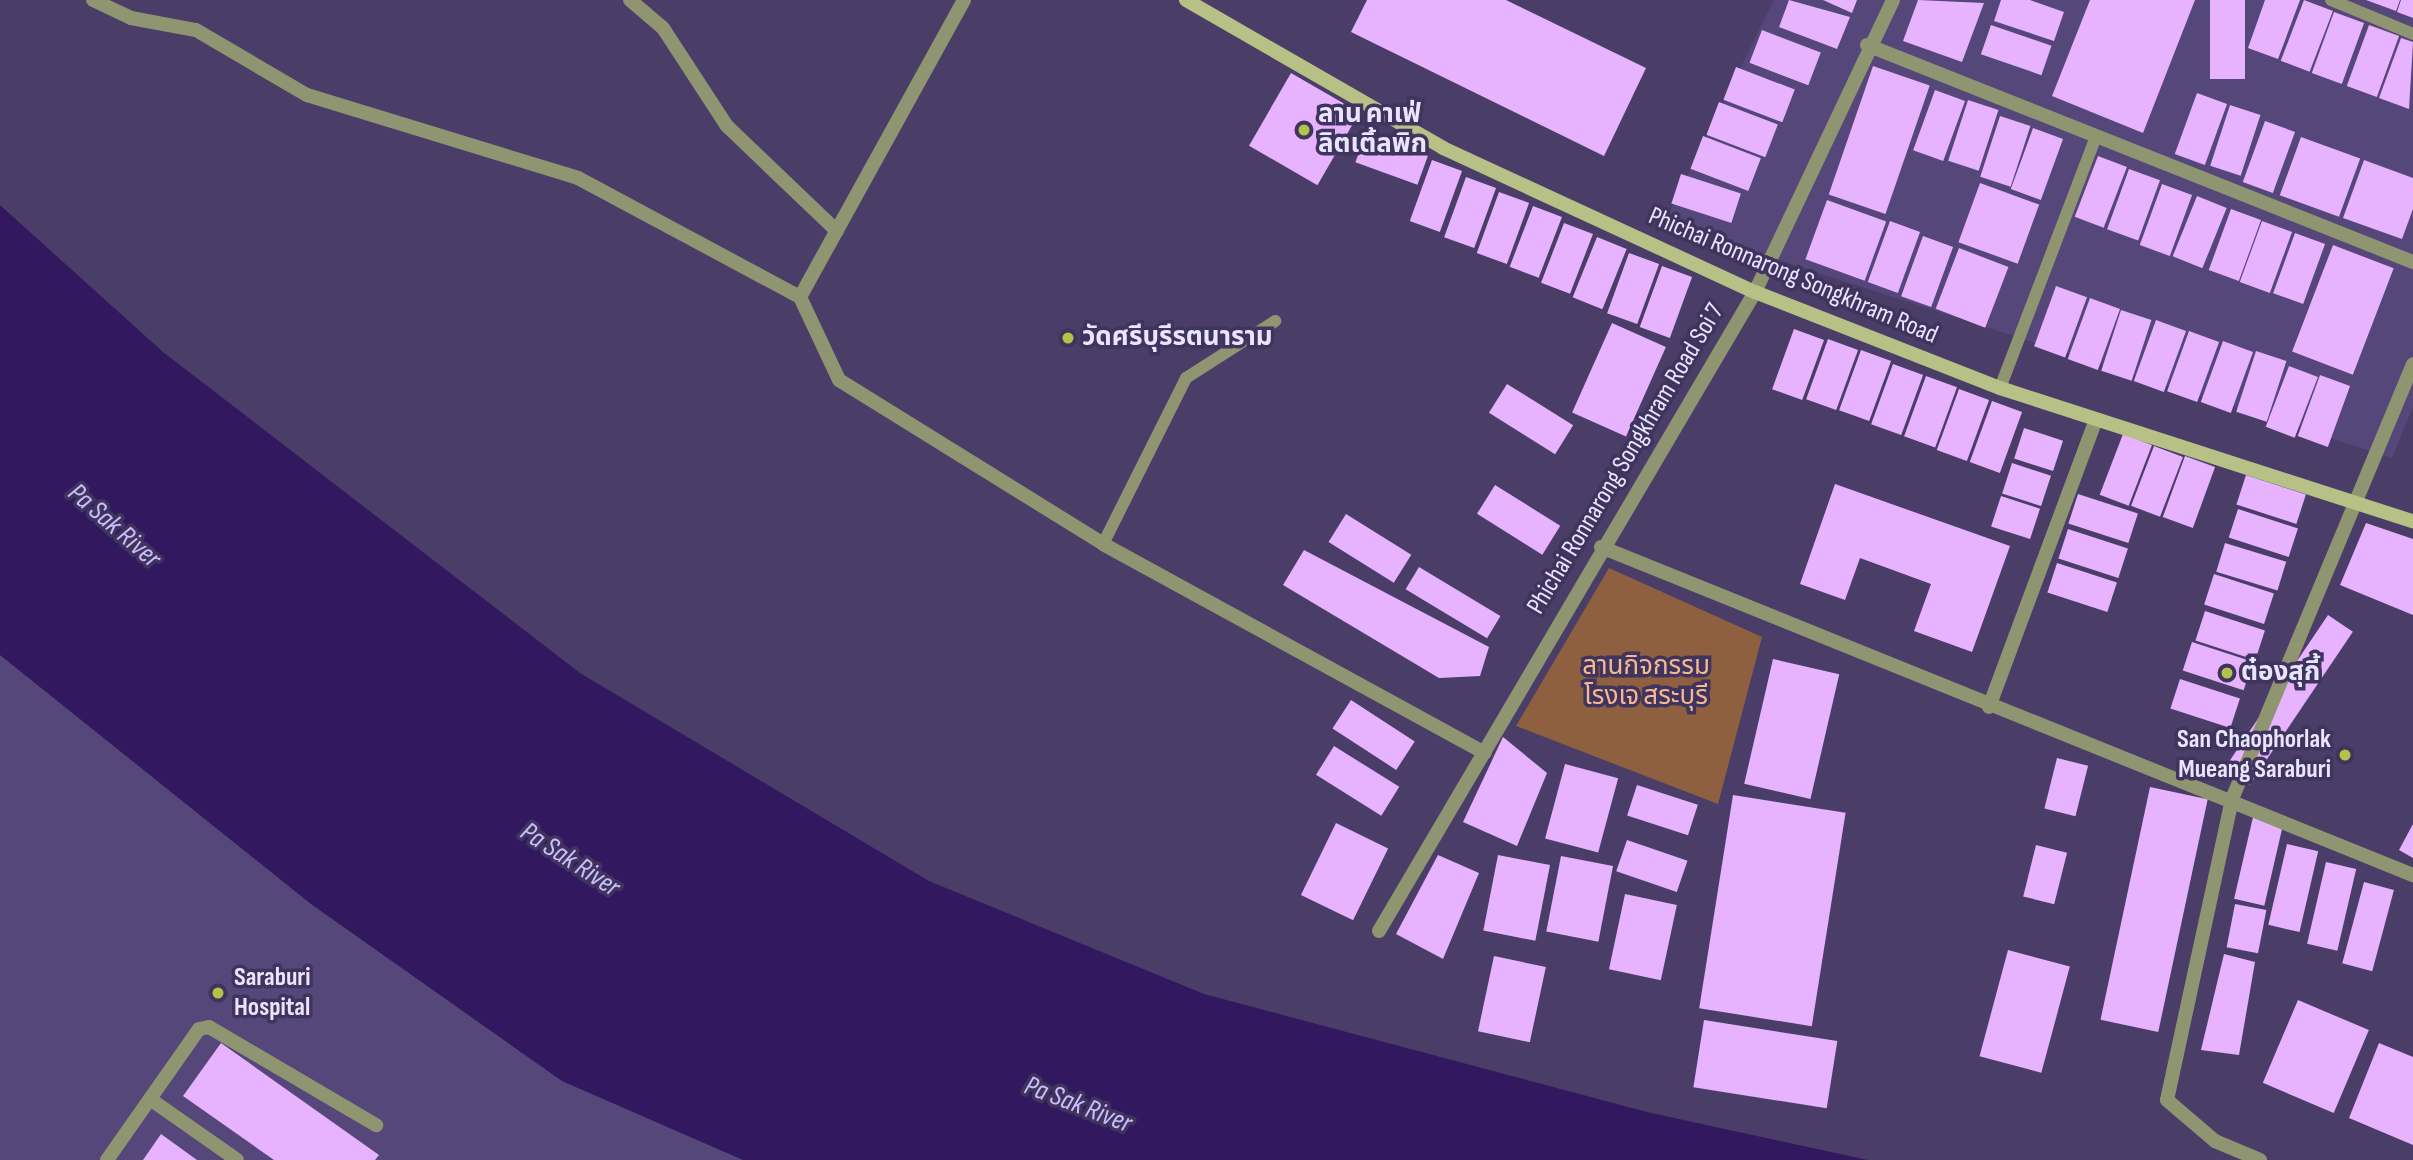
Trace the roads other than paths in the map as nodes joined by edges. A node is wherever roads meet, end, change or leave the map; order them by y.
1 (93, 0) edge
2 (630, 0) edge
3 (964, 0) edge
4 (1186, 0) edge
5 (1893, 0) edge
6 (2331, 0) edge
7 (2413, 34) edge
8 (1867, 45) junction
9 (2096, 137) junction
10 (837, 231) junction
11 (2413, 262) edge
12 (1755, 292) junction
13 (800, 297) junction
14 (1275, 321) dead end
15 (2413, 364) edge
16 (2000, 388) junction
17 (2096, 420) junction
18 (2354, 504) junction
19 (2413, 521) edge
20 (1103, 544) junction
21 (1601, 547) junction
22 (1989, 706) junction
23 (1483, 753) junction
24 (2232, 799) junction
25 (2413, 875) edge
26 (1380, 931) dead end
27 (150, 1099) junction
28 (376, 1125) dead end
29 (107, 1160) edge
30 (237, 1160) edge
31 (2260, 1160) edge

1 - 13 street
2 - 10 street
3 - 10 street
4 - 12 street, Phichai Ronnarong Songkhram Road
5 - 8 street, Phichai Ronnarong Songkhram Road Soi 7
6 - 7 lane
8 - 9 street
8 - 12 street, Phichai Ronnarong Songkhram Road Soi 7
9 - 11 street
9 - 16 lane
10 - 13 street
12 - 16 street, Phichai Ronnarong Songkhram Road
12 - 21 street, Phichai Ronnarong Songkhram Road Soi 7
13 - 20 street
14 - 20 lane
15 - 18 street
16 - 17 street, Phichai Ronnarong Songkhram Road
17 - 18 street, Phichai Ronnarong Songkhram Road
17 - 22 street
18 - 19 street, Phichai Ronnarong Songkhram Road
18 - 24 street
20 - 23 street
21 - 22 street
21 - 23 street, Phichai Ronnarong Songkhram Road Soi 7
22 - 24 street
23 - 26 street, Phichai Ronnarong Songkhram Road Soi 7
24 - 25 street
24 - 31 street
27 - 28 street
27 - 29 street
27 - 30 street

